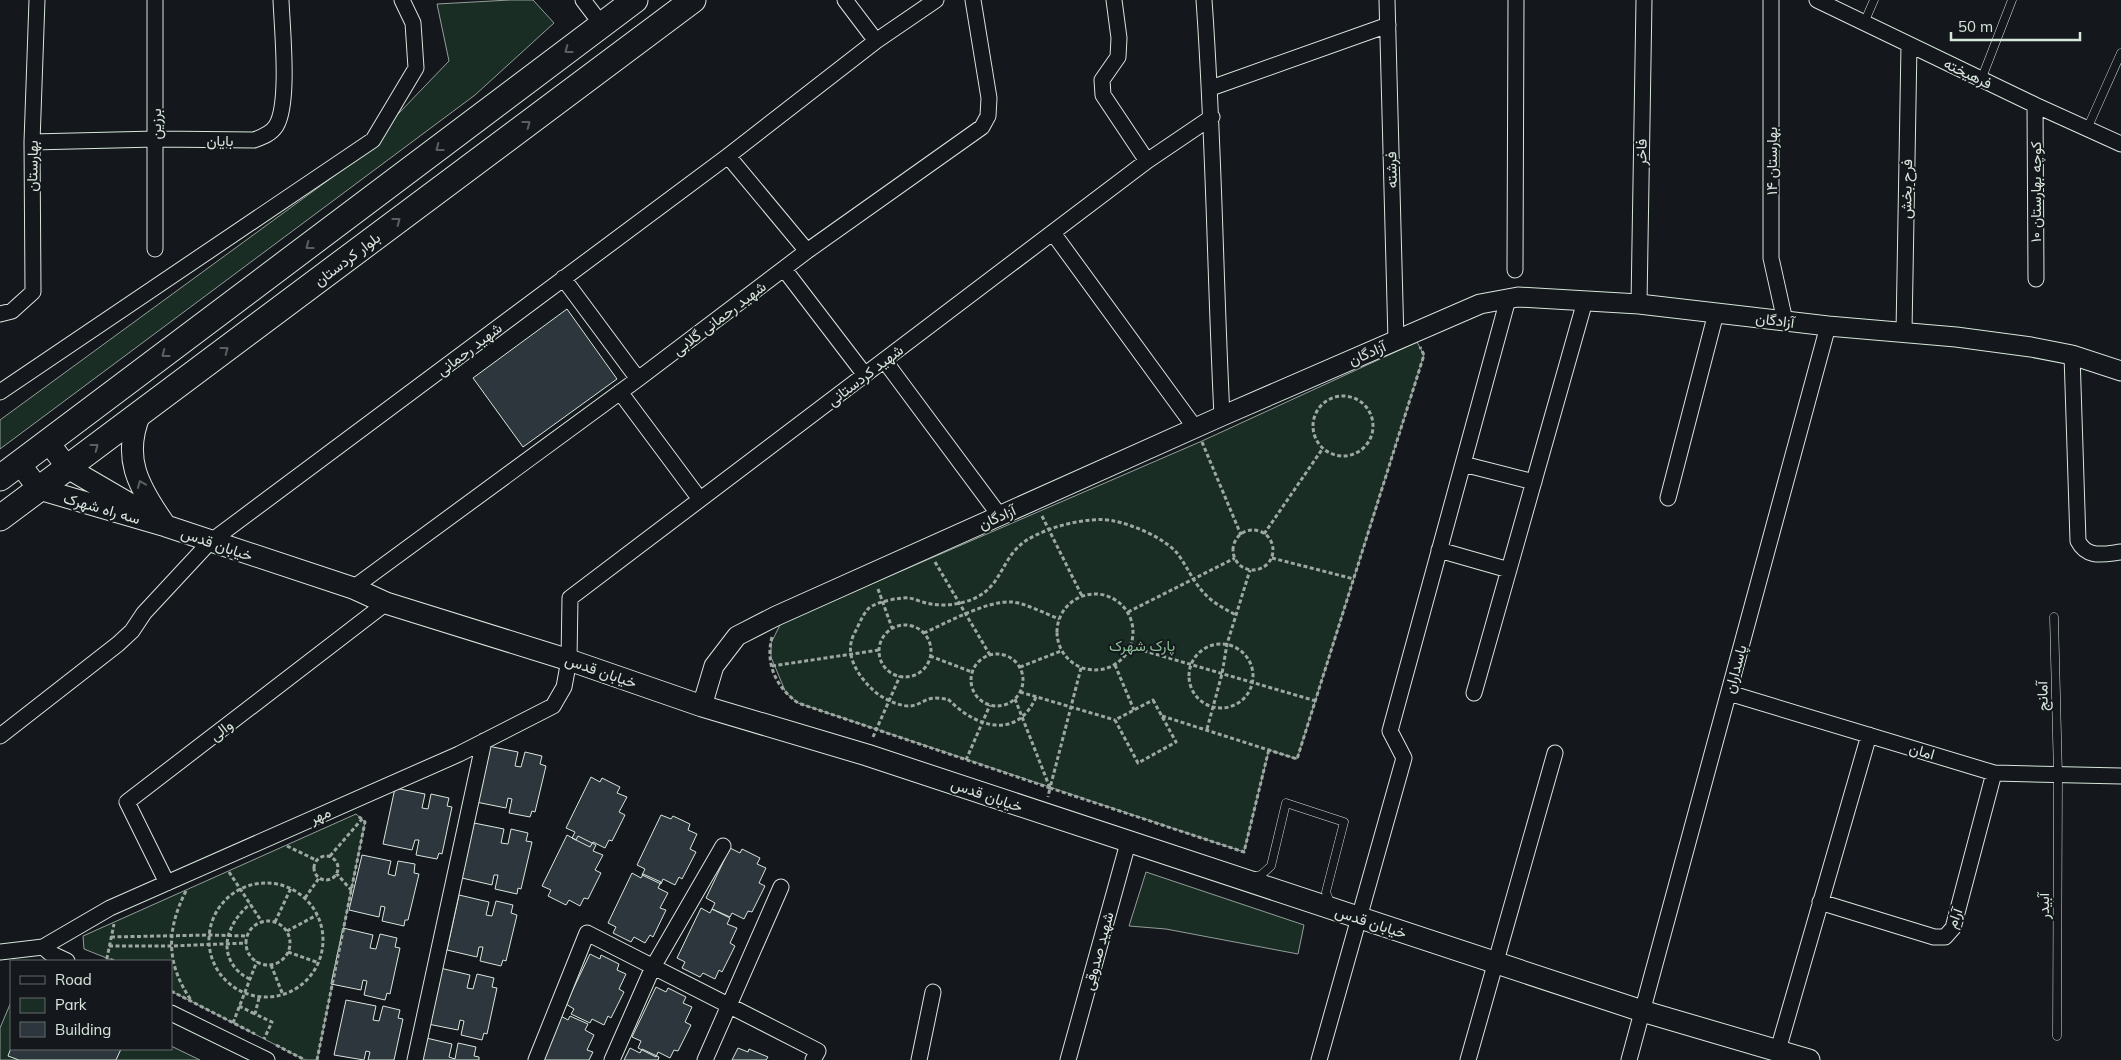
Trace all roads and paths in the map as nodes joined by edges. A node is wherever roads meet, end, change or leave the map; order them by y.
1 (37, 0) edge
2 (155, 0) edge
3 (281, 0) edge
4 (402, 0) edge
5 (583, 0) edge
6 (693, 0) edge
7 (845, 0) edge
8 (936, 0) edge
9 (973, 0) edge
10 (1114, 0) edge
11 (1204, 0) edge
12 (1387, 0) edge
13 (1516, 0) edge
14 (1644, 0) edge
15 (1771, 0) edge
16 (1816, 0) edge
17 (1874, 0) edge
18 (2012, 0) edge
19 (634, 1) edge
20 (1864, 24) junction
21 (602, 25) junction
22 (1388, 25) junction
23 (654, 29) junction
24 (876, 41) junction
25 (1908, 45) junction
26 (2121, 53) edge
27 (1981, 80) junction
28 (1211, 88) junction
29 (2035, 106) junction
30 (1212, 117) junction
31 (2086, 129) junction
32 (156, 139) junction
33 (32, 142) junction
34 (2121, 144) edge
35 (728, 156) junction
36 (1148, 161) junction
37 (1053, 233) junction
38 (155, 249) dead end
39 (807, 251) junction
40 (784, 269) junction
41 (1515, 270) dead end
42 (563, 278) junction
43 (2036, 279) dead end
44 (1508, 299) junction
45 (1585, 301) junction
46 (1639, 304) junction
47 (1716, 313) junction
48 (0, 314) edge
49 (1785, 321) junction
50 (1828, 326) junction
51 (1904, 332) junction
52 (1396, 341) junction
53 (1417, 342) dead end
54 (2072, 355) junction
55 (884, 360) junction
56 (2121, 371) edge
57 (865, 375) junction
58 (638, 379) junction
59 (0, 392) edge
60 (620, 392) junction
61 (140, 414) junction
62 (1222, 416) junction
63 (1200, 438) junction
64 (48, 442) junction
65 (1323, 448) junction
66 (1463, 464) junction
67 (68, 468) junction
68 (10, 470) edge
69 (1534, 482) junction
70 (39, 489) junction
71 (699, 498) junction
72 (1668, 498) dead end
73 (1040, 510) dead end
74 (1000, 516) junction
75 (0, 518) edge
76 (166, 526) junction
77 (1050, 530) junction
78 (1264, 534) junction
79 (1240, 535) junction
80 (210, 542) junction
81 (928, 548) junction
82 (1439, 550) junction
83 (2121, 552) edge
84 (1235, 558) junction
85 (1272, 558) junction
86 (1250, 570) junction
87 (1509, 570) junction
88 (872, 573) junction
89 (1193, 579) junction
90 (1354, 579) junction
91 (354, 588) junction
92 (1082, 596) junction
93 (882, 602) junction
94 (386, 603) junction
95 (960, 603) junction
96 (1128, 612) junction
97 (966, 614) junction
98 (1236, 615) junction
99 (2054, 617) dead end
100 (1059, 619) junction
101 (892, 628) junction
102 (924, 633) junction
103 (1227, 644) junction
104 (1131, 647) junction
105 (879, 650) junction
106 (1061, 651) junction
107 (851, 654) junction
108 (990, 654) junction
109 (930, 656) junction
110 (569, 660) junction
111 (1191, 663) junction
112 (1115, 665) junction
113 (772, 666) dead end
114 (1020, 666) junction
115 (1080, 668) junction
116 (972, 672) junction
117 (1222, 674) junction
118 (900, 676) junction
119 (1253, 682) junction
120 (1020, 692) junction
121 (1474, 693) dead end
122 (1729, 693) junction
123 (1036, 697) junction
124 (889, 699) junction
125 (1015, 700) junction
126 (1316, 701) junction
127 (798, 702) dead end
128 (990, 705) junction
129 (702, 706) junction
130 (1214, 708) junction
131 (1134, 710) junction
132 (1162, 716) junction
133 (1115, 720) junction
134 (982, 723) junction
135 (876, 729) junction
136 (1207, 729) junction
137 (1869, 735) junction
138 (0, 736) edge
139 (484, 741) junction
140 (1269, 749) junction
141 (1555, 753) dead end
142 (867, 755) junction
143 (966, 760) junction
144 (1994, 773) junction
145 (2058, 775) junction
146 (2121, 776) edge
147 (1050, 788) junction
148 (1043, 814) junction
149 (348, 818) dead end
150 (362, 819) junction
151 (296, 842) dead end
152 (1128, 842) junction
153 (287, 846) junction
154 (723, 846) dead end
155 (278, 850) dead end
156 (330, 856) junction
157 (316, 860) junction
158 (237, 868) dead end
159 (336, 873) junction
160 (1233, 877) junction
161 (319, 878) junction
162 (167, 882) junction
163 (782, 887) dead end
164 (290, 888) junction
165 (239, 889) junction
166 (352, 891) junction
167 (178, 895) dead end
168 (305, 898) junction
169 (1820, 902) junction
170 (250, 904) junction
171 (317, 915) junction
172 (1353, 916) junction
173 (123, 919) dead end
174 (262, 922) junction
175 (276, 922) junction
176 (287, 931) junction
177 (209, 935) junction
178 (228, 935) junction
179 (171, 936) junction
180 (247, 936) junction
181 (111, 937) junction
182 (247, 943) junction
183 (208, 944) junction
184 (227, 944) junction
185 (109, 946) junction
186 (171, 946) junction
187 (44, 947) junction
188 (0, 952) edge
189 (288, 952) junction
190 (65, 960) edge
191 (112, 960) edge
192 (257, 961) junction
193 (319, 963) junction
194 (1494, 963) junction
195 (271, 965) junction
196 (653, 967) junction
197 (250, 979) junction
198 (172, 992) edge
199 (933, 992) dead end
200 (244, 994) junction
201 (283, 995) junction
202 (259, 998) junction
203 (192, 1002) junction
204 (239, 1006) junction
205 (729, 1006) junction
206 (1642, 1011) junction
207 (172, 1013) edge
208 (255, 1014) junction
209 (233, 1023) junction
210 (2057, 1036) dead end
211 (264, 1039) junction
212 (1778, 1050) junction
213 (1755, 1051) edge
214 (267, 1060) edge
215 (304, 1060) edge
216 (317, 1060) edge
217 (415, 1060) edge
218 (536, 1060) edge
219 (612, 1060) edge
220 (705, 1060) edge
221 (813, 1060) edge
222 (919, 1060) edge
223 (1068, 1060) edge
224 (1319, 1060) edge
225 (1468, 1060) edge
226 (1629, 1060) edge
227 (1809, 1060) edge

1 - 33 street, بهارستان
2 - 32 street, برزین
3 - 32 street, بایان
4 - 59 street
5 - 21 street
6 - 23 main road, بلوار کردستان
7 - 24 street
8 - 24 street, شهید رحمانی
9 - 39 street, شهید رحمانی گلابی
10 - 36 street
11 - 28 street
12 - 22 street, فرشته
13 - 41 street
14 - 46 street, فاخر
15 - 49 street, بهارستان ۱۴
16 - 20 street, فرهیخته
17 - 20 lane
18 - 27 lane
19 - 21 main road
19 - 23 main road
20 - 25 street, فرهیخته
21 -> 64 main road
22 - 28 street
22 - 52 street, فرشته
61 -> 23 main road, بلوار کردستان
24 - 35 street, شهید رحمانی
25 - 27 street, فرهیخته
25 - 51 street, فرح بخش
26 - 31 lane
27 - 29 street, فرهیخته
28 - 30 street
29 - 31 street, فرهیخته
29 - 43 street, کوچه بهارستان ۱۰
30 - 36 street, شهید کردستانی
30 - 62 street
31 - 34 street, فرهیخته
32 - 33 street, بایان
32 - 38 street, برزین
33 - 48 street, بهارستان
35 - 39 street
35 - 42 street, شهید رحمانی
36 - 37 street, شهید کردستانی
37 - 55 street, شهید کردستانی
37 - 63 street
39 - 40 street, شهید رحمانی گلابی
40 - 57 street
40 - 58 street, شهید رحمانی گلابی
42 - 58 street
42 - 80 street, شهید رحمانی
44 - 45 street, آزادگان
44 - 52 street, آزادگان
44 - 66 street
45 - 46 street, آزادگان
45 - 69 street
46 - 47 street, آزادگان
47 - 49 street, آزادگان
47 - 72 street
49 - 50 street, آزادگان
50 - 51 street, آزادگان
50 - 122 street, پاسداران
51 - 54 street, آزادگان
52 - 62 street, آزادگان
53 - 90 path
54 - 56 street, آزادگان
54 - 83 street
55 - 57 street, شهید کردستانی
55 - 74 street
57 - 71 street, شهید کردستانی
58 - 60 street, شهید رحمانی گلابی
60 - 71 street
60 - 91 street, شهید رحمانی گلابی
67 -> 61 main road, بلوار کردستان
76 -> 61 main road, سه راه شهرک
62 - 63 street, آزادگان
63 - 74 street, آزادگان
63 - 79 path
64 - 67 main road
64 - 68 main road
65 - 65 path
65 - 78 path
66 - 69 street
66 - 82 street
67 - 70 main road, بلوار کردستان
67 - 76 main road, سه راه شهرک
68 - 70 main road
69 - 87 street
70 - 75 main road, بلوار کردستان
70 - 76 main road, سه راه شهرک
71 - 110 street, شهید کردستانی
73 - 77 path
74 - 81 street, آزادگان
76 - 80 main road, خیابان قدس
77 - 89 path
77 - 92 path
77 - 95 path
78 - 79 path
78 - 85 path
79 - 84 path
80 - 91 main road, خیابان قدس
80 - 138 street, شهید رحمانی
81 - 88 street, آزادگان
81 - 95 path
82 - 87 street
82 - 172 street
84 - 86 path
84 - 89 path
85 - 86 path
85 - 90 path
86 - 98 path
87 - 121 street
88 - 93 path
88 - 129 street, آزادگان
89 - 96 path
89 - 98 path
90 - 126 path
91 - 94 main road, خیابان قدس
92 - 96 path
92 - 100 path
93 - 95 path
93 - 101 path
93 - 107 path
94 - 110 main road, خیابان قدس
94 - 162 street, والی
95 - 97 path
96 - 104 path
97 - 100 path
97 - 102 path
97 - 108 path
98 - 103 path
99 - 145 lane, آمانج
100 - 106 path
101 - 102 path
101 - 105 path
102 - 109 path
103 - 111 path
103 - 117 path
103 - 119 path
104 - 111 path
104 - 112 path
105 - 107 path
105 - 118 path
106 - 114 path
106 - 115 path
107 - 113 path
107 - 124 path
108 - 114 path
108 - 116 path
109 - 116 path
109 - 118 path
110 - 129 main road, خیابان قدس
110 - 139 street, مهر
111 - 117 path
111 - 130 path
112 - 115 path
112 - 131 path
114 - 120 path
115 - 147 path
116 - 128 path
117 - 119 path
117 - 130 path
118 - 124 path
119 - 126 path
119 - 130 path
120 - 123 path
120 - 125 path
122 - 137 street, امان
122 - 206 street, پاسداران
123 - 133 path
123 - 134 path
124 - 134 path
124 - 135 path
125 - 128 path
125 - 147 path
126 - 140 path
127 - 135 path
128 - 134 path
129 - 142 main road, خیابان قدس
130 - 136 path
131 - 132 path
131 - 133 path
132 - 133 path
132 - 136 path
134 - 143 path
135 - 142 path
135 - 143 path
136 - 140 path
137 - 144 street, امان
137 - 169 street
139 - 162 street, مهر
139 - 217 street
140 - 147 path
141 - 194 street
142 - 148 main road, خیابان قدس
143 - 147 path
144 - 145 street, امان
144 - 169 street, آرام
145 - 146 street, امان
145 - 210 lane, آبیدر
147 - 148 path
148 - 152 main road, خیابان قدس
149 - 150 path
150 - 156 path
150 - 166 path
151 - 153 path
152 - 160 main road, خیابان قدس
152 - 223 street, شهید صدوقی
153 - 155 path
153 - 157 path
154 - 196 street
156 - 157 path
156 - 159 path
157 - 161 path
158 - 165 path
159 - 161 path
159 - 166 path
160 - 172 main road, خیابان قدس
160 - 172 lane
161 - 168 path
162 - 187 street, مهر
163 - 205 street
164 - 165 path
164 - 168 path
164 - 175 path
165 - 170 path
165 - 177 path
166 - 216 path
167 - 179 path
168 - 171 path
169 - 212 street
170 - 174 path
170 - 178 path
171 - 176 path
171 - 193 path
172 - 194 main road, خیابان قدس
172 - 224 street
173 - 181 path
174 - 175 path
174 - 180 path
175 - 176 path
176 - 189 path
177 - 178 path
177 - 179 path
177 - 183 path
178 - 180 path
178 - 184 path
179 - 181 path
179 - 186 path
180 - 182 path
181 - 185 path
182 - 184 path
182 - 192 path
183 - 184 path
183 - 186 path
183 - 200 path
184 - 197 path
185 - 186 path
185 - 191 path
186 - 203 path
187 - 188 street
187 - 190 street
189 - 193 path
189 - 195 path
192 - 195 path
192 - 197 path
193 - 201 path
194 - 206 main road, خیابان قدس
194 - 225 street
195 - 201 path
196 - 205 street
196 - 218 street
196 - 219 street
197 - 200 path
198 - 203 path
199 - 222 street
200 - 202 path
200 - 204 path
201 - 202 path
202 - 208 path
203 - 209 path
204 - 208 path
204 - 209 path
205 - 220 street
205 - 221 street
206 - 213 main road, خیابان قدس
206 - 226 street, پاسداران
207 - 214 street
208 - 211 path
209 - 211 path
211 - 215 path
212 - 213 main road, خیابان قدس
212 - 227 main road, خیابان قدس

